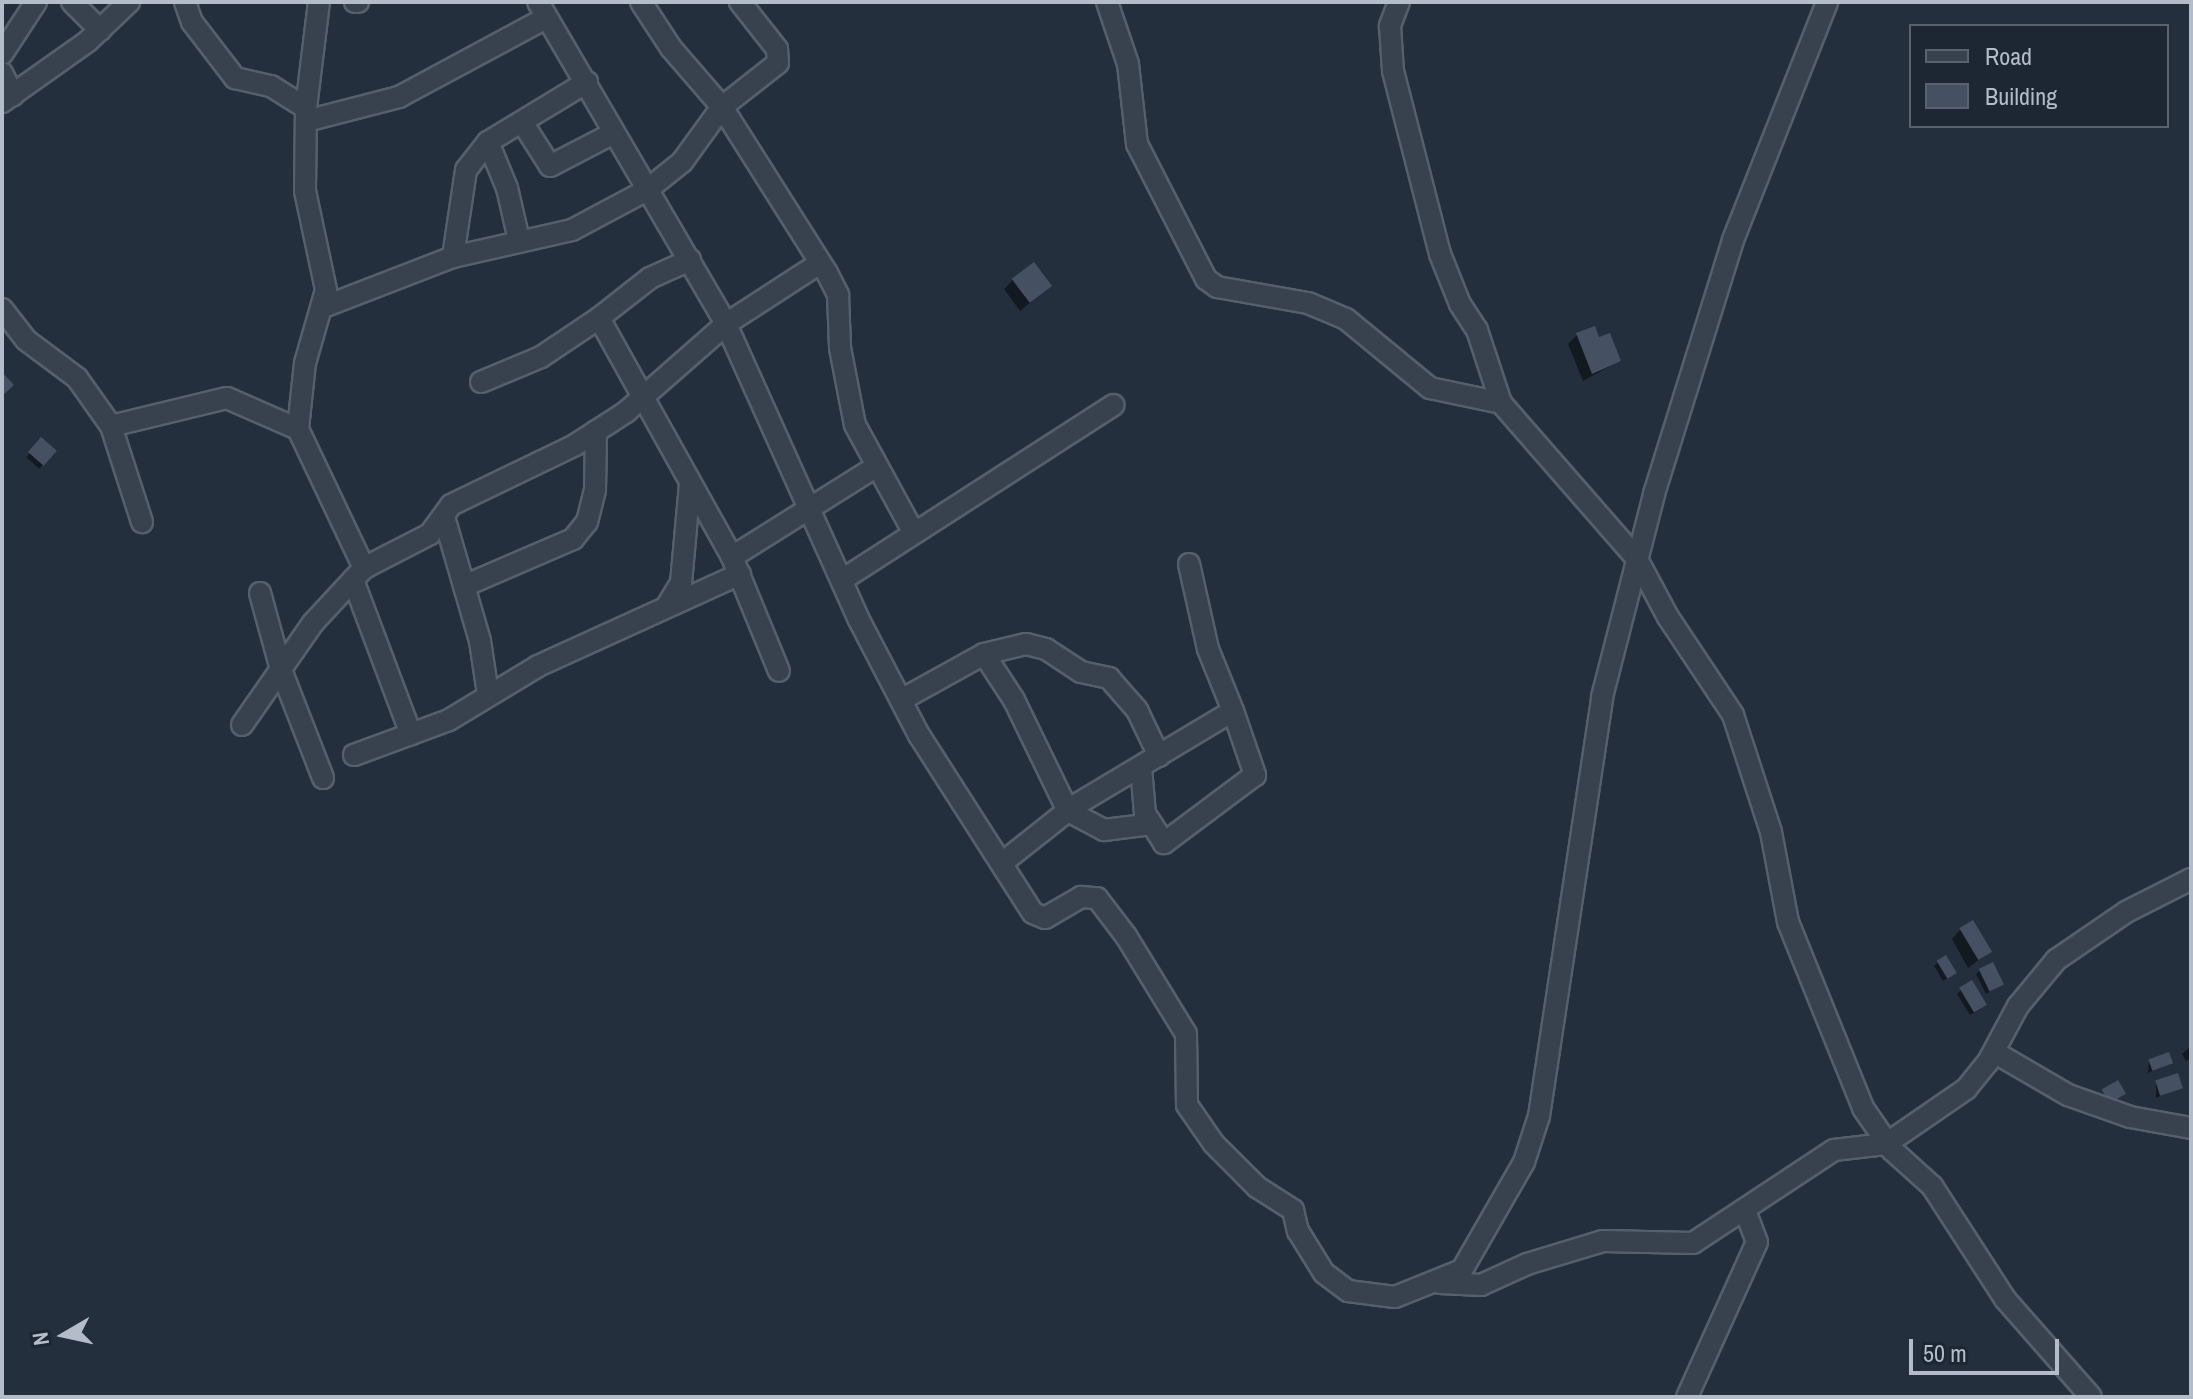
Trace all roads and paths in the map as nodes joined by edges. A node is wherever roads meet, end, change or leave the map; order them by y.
1 (36, 2) edge
2 (72, 2) edge
3 (129, 2) edge
4 (185, 2) edge
5 (319, 2) edge
6 (641, 2) edge
7 (740, 2) edge
8 (1107, 2) edge
9 (1399, 2) edge
10 (1827, 2) edge
11 (541, 6) edge
12 (100, 30) junction
13 (2, 54) edge
14 (2, 73) edge
15 (587, 82) junction
16 (8, 99) edge
17 (722, 107) junction
18 (306, 114) junction
19 (522, 122) junction
20 (614, 133) junction
21 (488, 142) junction
22 (647, 190) junction
23 (519, 240) junction
24 (453, 257) junction
25 (690, 260) junction
26 (820, 263) junction
27 (326, 306) junction
28 (2, 309) edge
29 (599, 318) junction
30 (726, 324) junction
31 (481, 382) dead end
32 (641, 398) junction
33 (1501, 403) junction
34 (1114, 405) dead end
35 (111, 426) junction
36 (298, 429) junction
37 (596, 431) junction
38 (877, 466) junction
39 (690, 485) junction
40 (809, 504) junction
41 (444, 517) junction
42 (142, 522) dead end
43 (914, 533) junction
44 (1637, 559) junction
45 (1189, 564) dead end
46 (736, 566) junction
47 (359, 574) junction
48 (842, 580) junction
49 (464, 586) junction
50 (260, 593) dead end
51 (667, 606) junction
52 (984, 654) junction
53 (281, 670) junction
54 (779, 671) dead end
55 (488, 694) junction
56 (901, 700) junction
57 (1233, 711) junction
58 (242, 725) dead end
59 (411, 734) junction
60 (354, 755) dead end
61 (1159, 756) junction
62 (1141, 767) junction
63 (323, 778) dead end
64 (1068, 811) junction
65 (1152, 824) junction
66 (1002, 863) junction
67 (2191, 879) edge
68 (1994, 1052) junction
69 (2191, 1128) edge
70 (1886, 1144) junction
71 (1745, 1211) junction
72 (1440, 1283) junction
73 (1687, 1397) edge
74 (2091, 1397) edge

1 - 13 street
2 - 12 street
3 - 12 street
4 - 18 street
5 - 18 street
6 - 17 street
7 - 17 street
8 - 33 street
9 - 33 street
10 - 44 street
11 - 15 street
11 - 18 street
12 - 16 street
14 - 16 street
15 - 19 street
15 - 20 street
17 - 22 street
17 - 26 street
18 - 27 street
19 - 20 street
19 - 21 street
20 - 22 street
21 - 23 street
21 - 24 street
22 - 23 street
22 - 25 street
23 - 24 street
24 - 27 street
25 - 29 street
25 - 30 street
26 - 30 street
26 - 38 street
27 - 36 street
28 - 35 street
29 - 31 street
29 - 32 street
30 - 32 street
30 - 40 street
32 - 37 street
32 - 39 street
33 - 44 street
34 - 43 street
35 - 36 street
35 - 42 street
36 - 47 street
37 - 41 street
37 - 49 street
38 - 40 street
38 - 43 street
39 - 46 street
39 - 51 street
40 - 46 street
40 - 48 street
41 - 47 street
41 - 49 street
43 - 48 street
44 - 70 street
44 - 72 street
45 - 57 street
46 - 51 street
46 - 54 street
47 - 53 street
47 - 59 street
48 - 56 street
49 - 55 street
50 - 53 street
51 - 55 street
52 - 56 street
52 - 61 street
52 - 64 street
53 - 58 street
53 - 63 street
55 - 59 street
56 - 66 street
57 - 61 street
57 - 65 street
59 - 60 street
61 - 62 street
62 - 64 street
62 - 65 street
64 - 65 street
64 - 66 street
66 - 72 street
67 - 68 street
68 - 69 street
68 - 70 street
70 - 71 street
70 - 74 street
71 - 72 street
71 - 73 street

